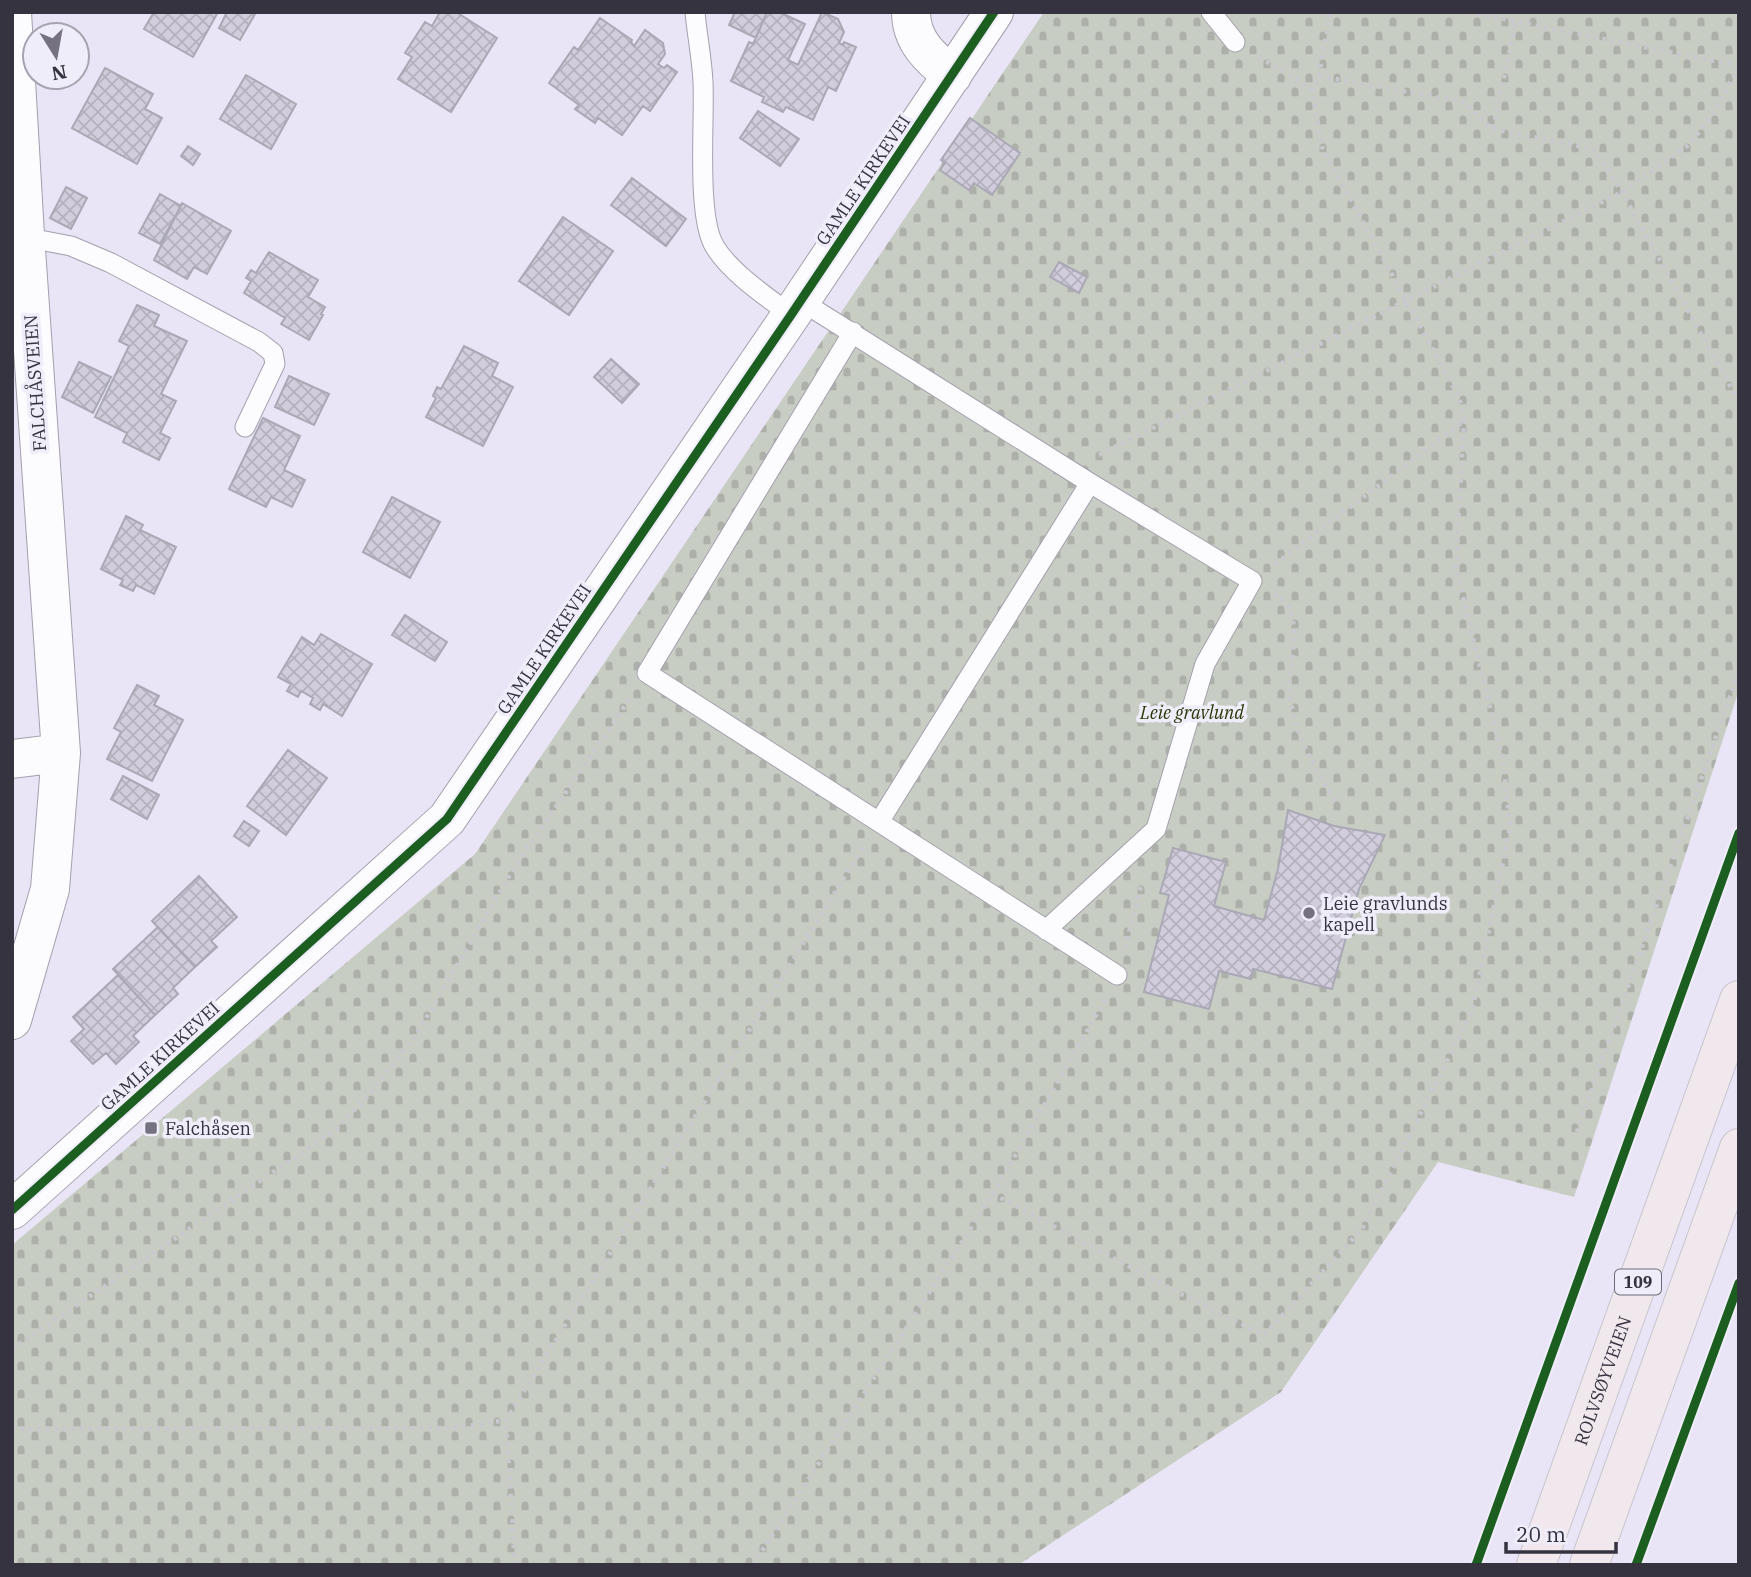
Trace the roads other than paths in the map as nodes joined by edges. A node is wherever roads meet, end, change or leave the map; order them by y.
1 (12, 12) edge
2 (695, 12) edge
3 (911, 12) edge
4 (994, 12) edge
5 (1211, 12) edge
6 (1236, 42) road end
7 (952, 76) junction
8 (19, 236) edge
9 (796, 308) junction
10 (853, 332) junction
11 (244, 427) dead end
12 (1090, 483) junction
13 (61, 753) junction
14 (12, 759) edge
15 (879, 822) junction
16 (1046, 930) junction
17 (1117, 975) road end
18 (1739, 1000) edge
19 (12, 1020) edge
20 (1739, 1148) edge
21 (14, 1202) edge
22 (1536, 1565) edge
23 (1589, 1565) edge

1 - 8 street, FALCHÅSVEIEN
2 - 9 lane
3 - 7 street
4 - 7 street, GAMLE KIRKEVEI
5 - 6 lane
7 - 9 street, GAMLE KIRKEVEI
8 - 11 lane
8 - 13 street, FALCHÅSVEIEN
9 - 10 lane
9 - 21 street, GAMLE KIRKEVEI
10 - 12 lane
10 - 15 lane
12 - 15 lane
12 - 16 lane
13 - 14 street
13 - 19 street, FALCHÅSVEIEN
15 - 16 lane
16 - 17 lane
18 - 22 main road, ROLVSØYVEIEN / 109
20 - 23 main road, 109

